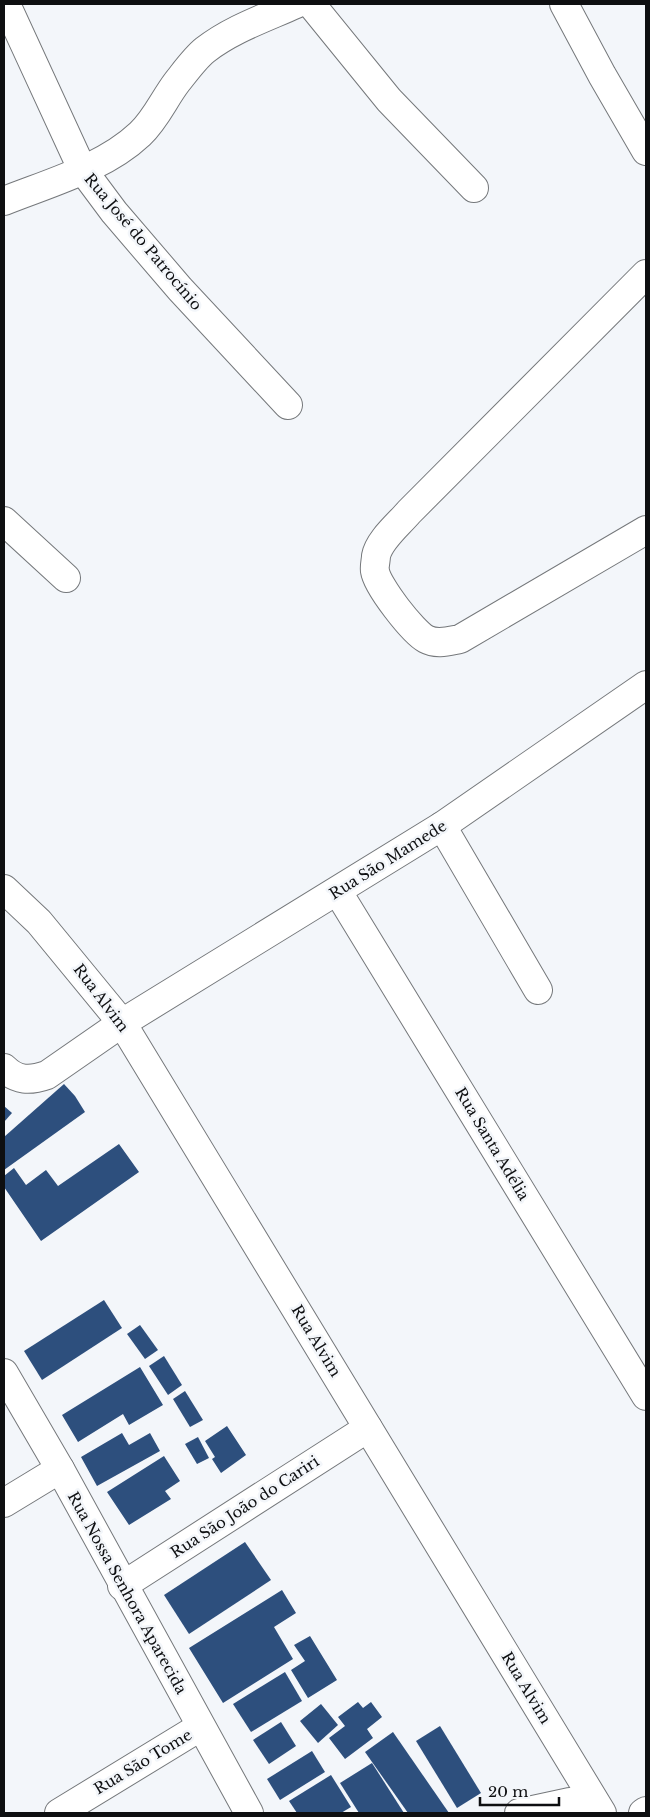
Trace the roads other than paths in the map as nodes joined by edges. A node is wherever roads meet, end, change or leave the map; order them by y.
1 (6, 4) edge
2 (296, 4) edge
3 (311, 4) edge
4 (564, 4) edge
5 (646, 151) edge
6 (82, 170) junction
7 (474, 188) dead end
8 (4, 202) edge
9 (646, 274) edge
10 (288, 405) dead end
11 (4, 521) edge
12 (646, 530) edge
13 (66, 578) dead end
14 (641, 699) edge
15 (442, 826) junction
16 (4, 889) edge
17 (338, 892) junction
18 (538, 990) dead end
19 (122, 1024) junction
20 (4, 1068) edge
21 (4, 1373) edge
22 (646, 1396) edge
23 (368, 1428) junction
24 (60, 1469) junction
25 (4, 1503) edge
26 (122, 1586) junction
27 (200, 1727) junction
28 (598, 1807) edge
29 (646, 1811) edge
30 (59, 1813) edge
31 (249, 1813) edge
32 (519, 1813) edge
33 (643, 1813) edge

1 - 6 street, Rua José do Patrocínio
2 - 6 street
3 - 7 street
4 - 5 street
6 - 8 street
6 - 10 street, Rua José do Patrocínio
9 - 12 street
11 - 13 street
14 - 15 street, Rua São Mamede
15 - 17 street, Rua São Mamede
15 - 18 street
16 - 19 street, Rua Alvim
17 - 19 street, Rua São Mamede
17 - 22 street, Rua Santa Adélia
19 - 20 street, Rua São Mamede
19 - 23 street, Rua Alvim
21 - 24 street, Rua Nossa Senhora Aparecida
23 - 26 street, Rua São João do Cariri
23 - 28 street, Rua Alvim
24 - 25 street
24 - 26 street, Rua Nossa Senhora Aparecida
26 - 27 street, Rua Nossa Senhora Aparecida
27 - 30 street, Rua São Tome
27 - 31 street, Rua Nossa Senhora Aparecida
28 - 32 street
29 - 33 street

